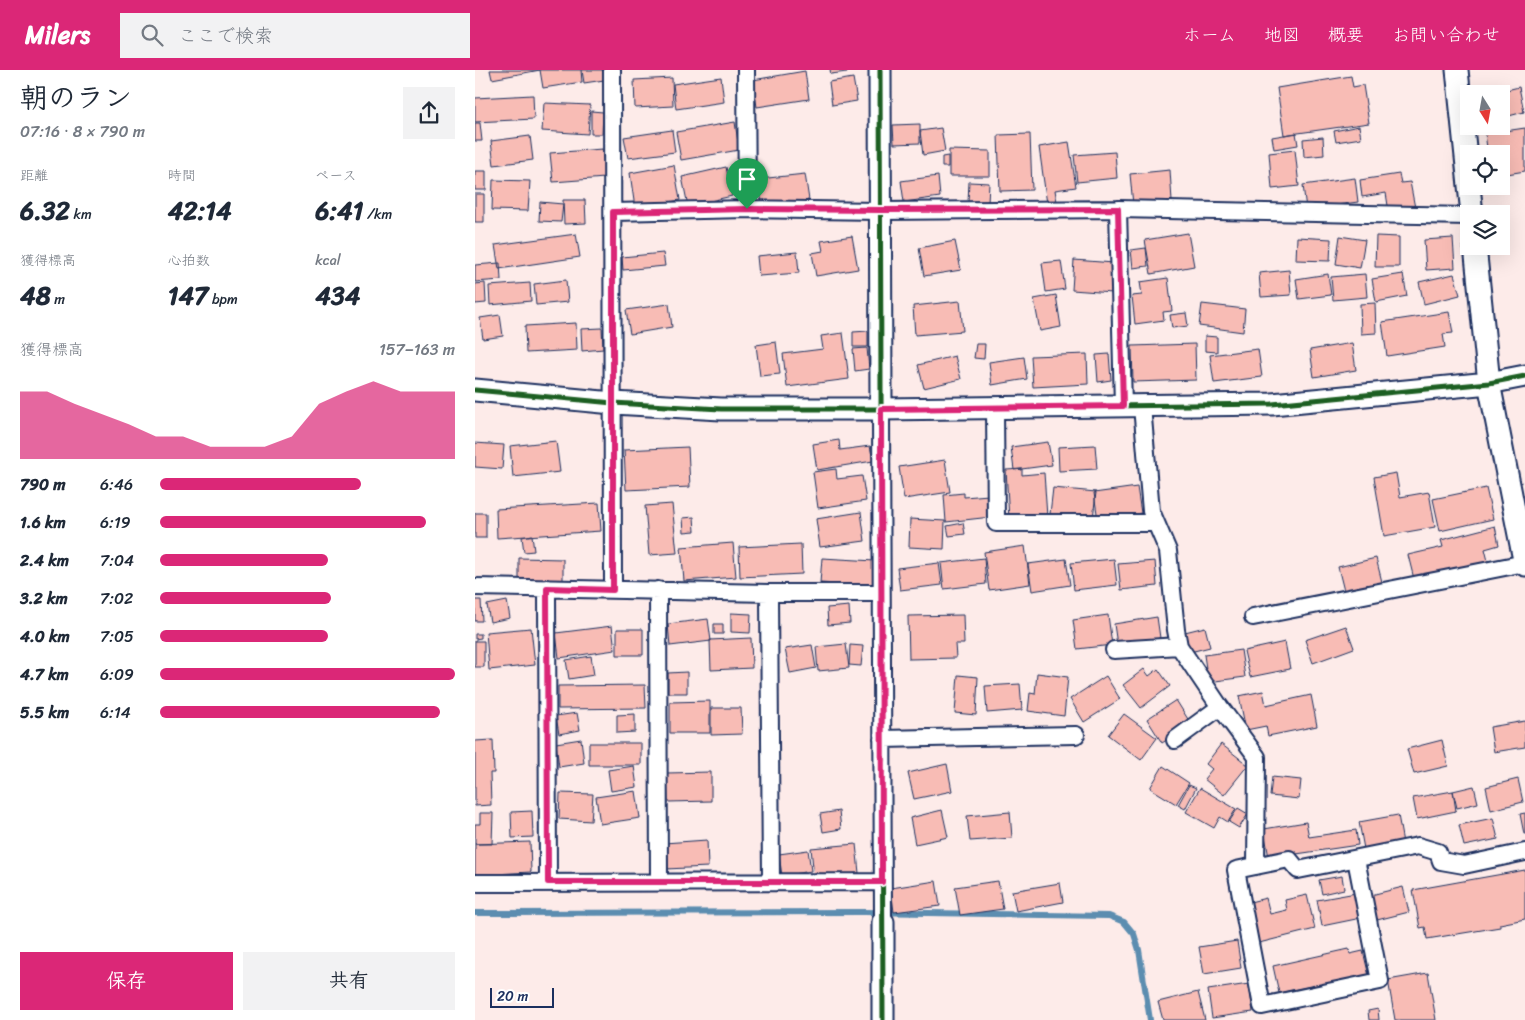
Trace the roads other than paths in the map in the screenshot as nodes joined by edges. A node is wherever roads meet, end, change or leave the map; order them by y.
1 (613, 70) edge
2 (746, 70) edge
3 (880, 70) edge
4 (1457, 70) edge
5 (1465, 145) edge
6 (747, 209) junction
7 (1118, 209) junction
8 (881, 210) junction
9 (613, 212) junction
10 (1460, 215) edge
11 (1476, 255) edge
12 (1525, 376) edge
13 (1489, 383) junction
14 (475, 390) edge
15 (613, 403) junction
16 (1133, 406) junction
17 (995, 408) junction
18 (881, 409) junction
19 (1155, 523) junction
20 (1525, 564) edge
21 (475, 587) edge
22 (547, 588) junction
23 (613, 590) junction
24 (658, 590) junction
25 (769, 593) junction
26 (881, 593) junction
27 (1253, 617) dead end
28 (1179, 646) junction
29 (1113, 650) dead end
30 (1220, 707) junction
31 (1077, 735) dead end
32 (882, 739) junction
33 (1175, 740) dead end
34 (1525, 852) edge
35 (1356, 859) junction
36 (1256, 866) junction
37 (475, 882) edge
38 (548, 882) junction
39 (659, 882) junction
40 (771, 882) junction
41 (882, 882) junction
42 (883, 914) joint
43 (883, 1020) edge

1 - 9 street
2 - 6 street
3 - 8 street
4 - 5 street
6 - 8 street
6 - 9 street
7 - 8 street
7 - 10 street
7 - 16 street
8 - 18 street
9 - 15 street
11 - 13 street
12 - 13 street
13 - 16 street
13 - 20 street
14 - 15 street
15 - 18 street
15 - 23 street
16 - 17 street
16 - 19 street
17 - 18 street
17 - 19 street
18 - 26 street
19 - 28 street
20 - 27 street
21 - 22 street
22 - 23 street
22 - 38 street
23 - 24 street
24 - 25 street
24 - 39 street
25 - 26 street
25 - 40 street
26 - 32 street
28 - 29 street
28 - 30 street
30 - 33 street
30 - 36 street
31 - 32 street
32 - 41 street
34 - 35 street
35 - 36 street
35 - 36 street
37 - 38 street
38 - 39 street
39 - 40 street
40 - 41 street
41 - 42 street
42 - 43 street

